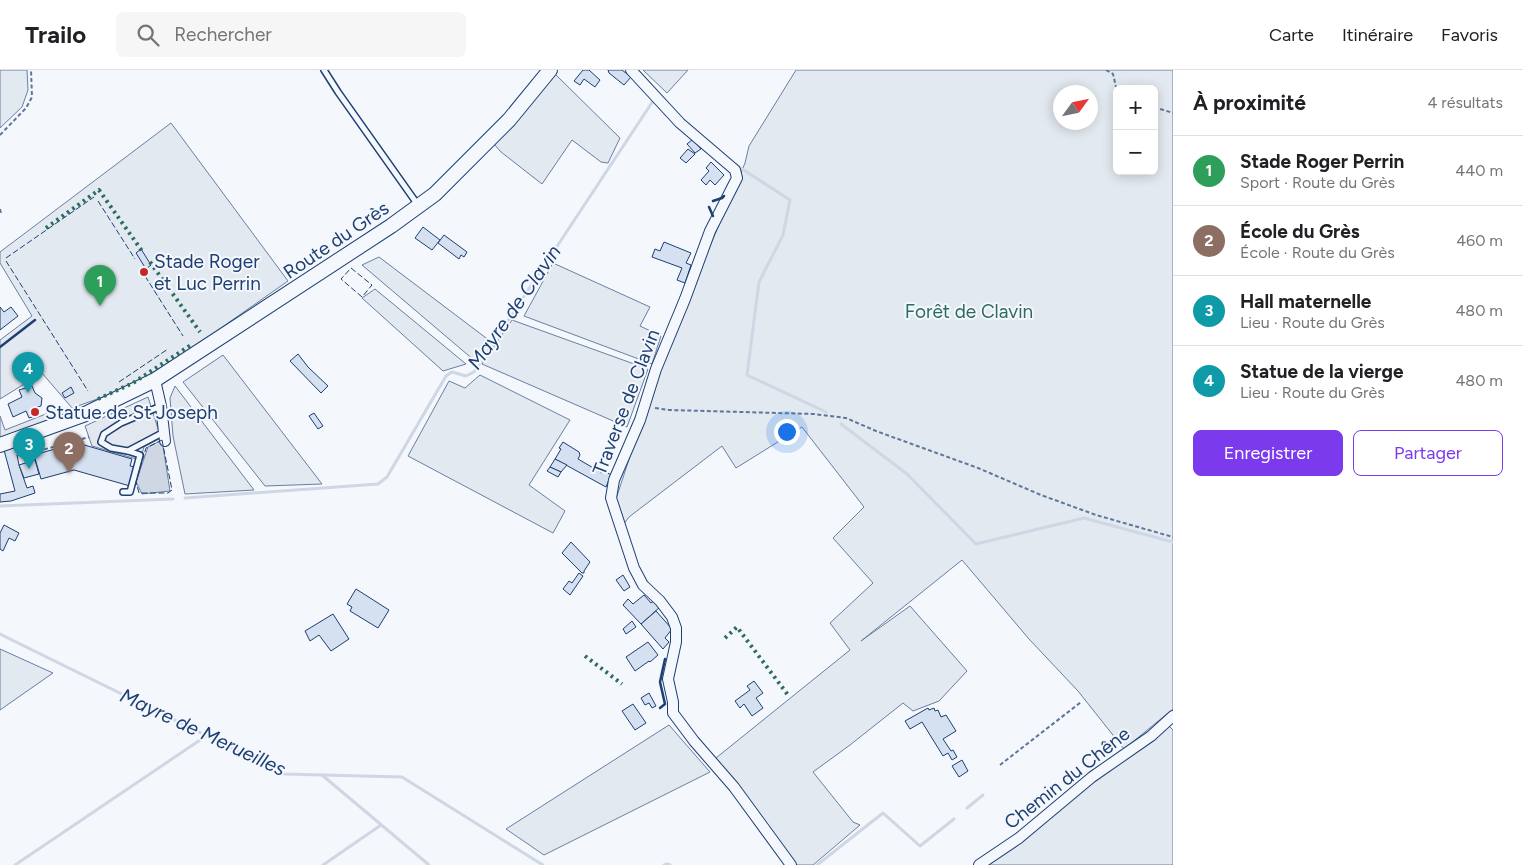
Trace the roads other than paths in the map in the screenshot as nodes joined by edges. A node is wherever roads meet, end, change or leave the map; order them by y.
1 (324, 70) edge
2 (550, 70) edge
3 (631, 70) edge
4 (419, 206) junction
5 (155, 380) junction
6 (161, 406) junction
7 (165, 436) joint
8 (0, 445) edge
9 (128, 451) junction
10 (123, 492) dead end
11 (1173, 716) edge
12 (791, 865) edge
13 (979, 865) edge

1 - 4 lane
2 - 4 street, Route du Grès
3 - 12 street, Traverse de Clavin
4 - 5 street, Route du Grès
5 - 6 street
5 - 8 street, Route du Grès
6 - 7 street
6 - 9 lane
7 - 9 lane
9 - 10 lane
11 - 13 street, Chemin du Chêne

